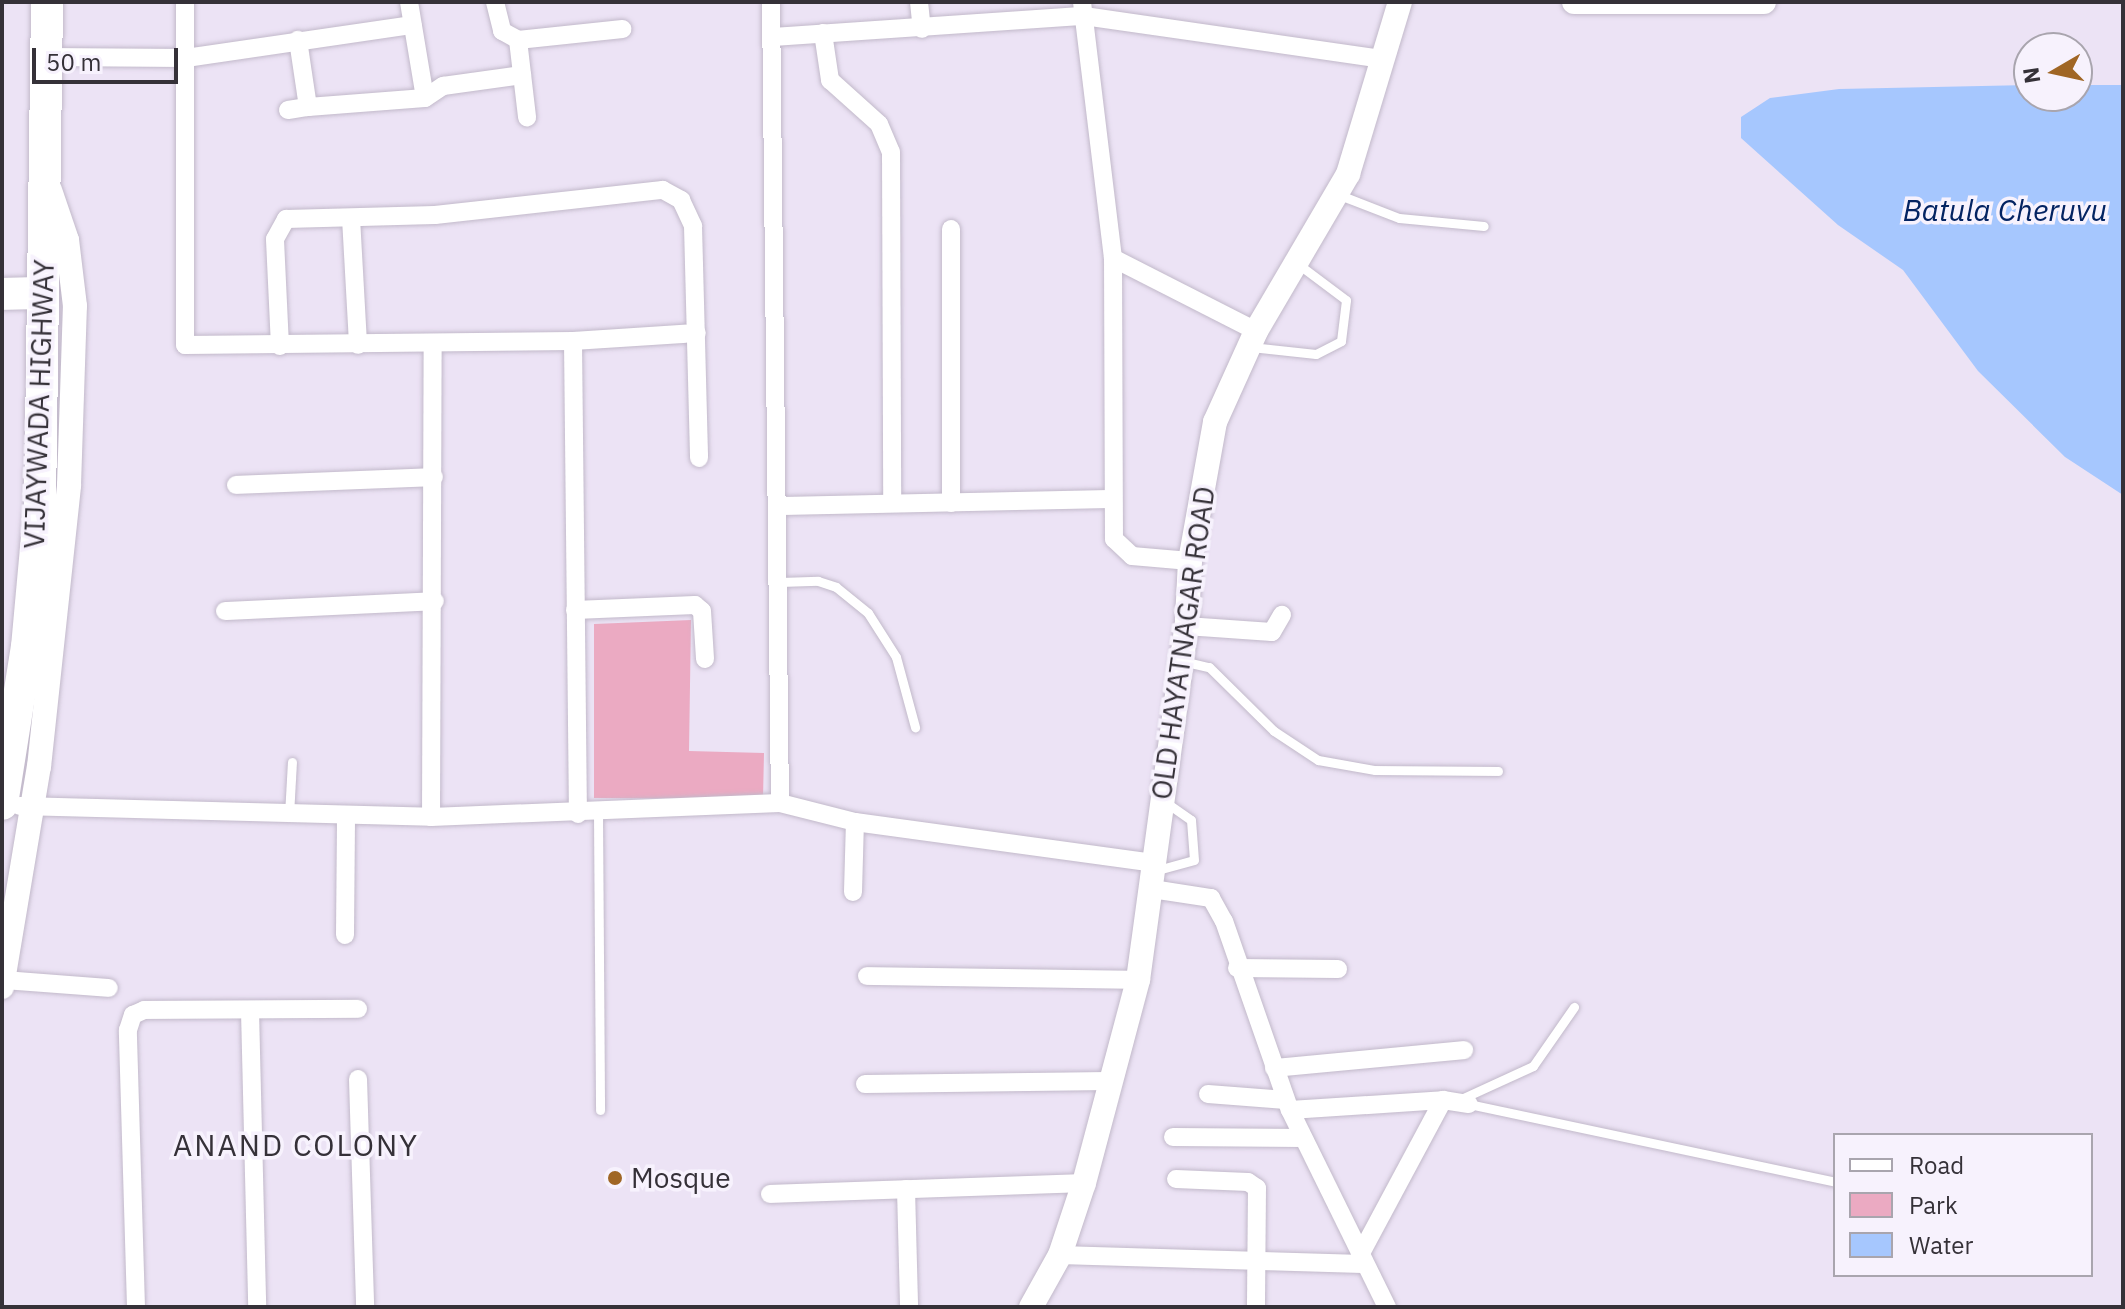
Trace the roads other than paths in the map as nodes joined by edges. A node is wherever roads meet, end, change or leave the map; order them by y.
1 (47, 2) edge
2 (185, 2) edge
3 (409, 2) edge
4 (495, 2) edge
5 (771, 2) edge
6 (919, 2) edge
7 (1400, 2) edge
8 (1574, 2) edge
9 (1764, 2) edge
10 (1083, 9) edge
11 (413, 25) junction
12 (622, 29) dead end
13 (922, 29) junction
14 (823, 33) junction
15 (773, 37) junction
16 (298, 40) junction
17 (518, 40) junction
18 (46, 57) junction
19 (186, 58) junction
20 (1383, 59) junction
21 (522, 75) junction
22 (425, 98) junction
23 (308, 107) junction
24 (288, 110) dead end
25 (527, 117) dead end
26 (44, 173) junction
27 (1337, 194) junction
28 (351, 218) junction
29 (1484, 226) dead end
30 (951, 229) dead end
31 (1113, 258) junction
32 (1298, 264) junction
33 (43, 293) junction
34 (2, 294) edge
35 (697, 333) junction
36 (1253, 339) junction
37 (573, 341) junction
38 (433, 343) junction
39 (358, 345) junction
40 (280, 346) junction
41 (699, 458) dead end
42 (434, 477) junction
43 (236, 485) dead end
44 (1112, 499) junction
45 (892, 503) junction
46 (951, 503) junction
47 (780, 506) junction
48 (1190, 561) junction
49 (780, 582) junction
50 (435, 601) junction
51 (575, 610) junction
52 (225, 611) dead end
53 (1282, 615) dead end
54 (1186, 626) junction
55 (705, 659) dead end
56 (1181, 661) junction
57 (915, 727) dead end
58 (292, 762) dead end
59 (1498, 771) dead end
60 (1162, 800) junction
61 (780, 803) junction
62 (17, 806) edge
63 (578, 814) junction
64 (598, 814) junction
65 (346, 816) junction
66 (289, 817) junction
67 (431, 817) junction
68 (855, 822) junction
69 (1154, 874) junction
70 (853, 892) dead end
71 (345, 935) dead end
72 (1237, 968) junction
73 (1338, 969) dead end
74 (867, 976) dead end
75 (1138, 980) junction
76 (3, 984) edge
77 (109, 988) dead end
78 (1574, 1007) dead end
79 (358, 1009) dead end
80 (250, 1011) junction
81 (1464, 1050) dead end
82 (1274, 1068) junction
83 (358, 1079) dead end
84 (1109, 1081) junction
85 (865, 1084) dead end
86 (1208, 1094) dead end
87 (1455, 1102) junction
88 (1288, 1105) junction
89 (600, 1110) dead end
90 (1173, 1137) dead end
91 (1303, 1138) junction
92 (1176, 1179) dead end
93 (1833, 1182) edge
94 (1084, 1183) junction
95 (906, 1189) junction
96 (770, 1194) dead end
97 (1060, 1255) junction
98 (1361, 1260) junction
99 (1257, 1264) junction
100 (136, 1307) edge
101 (257, 1307) edge
102 (365, 1307) edge
103 (909, 1307) edge
104 (1031, 1307) edge
105 (1256, 1307) edge
106 (1387, 1307) edge

1 - 18 highway, VIJAYWADA HIGHWAY
2 - 19 street
3 - 11 street
4 - 17 street
5 - 15 street
6 - 13 street
7 - 20 street, OLD HAYATNAGAR ROAD
8 - 9 street
10 - 13 street
10 - 20 street
10 - 31 street
11 - 16 street
11 - 22 street
12 - 17 street
13 - 14 street
14 - 15 street
14 - 45 street
15 - 47 street
16 - 19 street
16 - 23 street
17 - 21 street
18 - 19 street
18 - 26 highway, VIJAYWADA HIGHWAY
19 - 40 street
20 - 27 street, OLD HAYATNAGAR ROAD
21 - 22 street
21 - 25 street
22 - 23 street
23 - 24 street
26 - 33 highway, VIJAYWADA HIGHWAY
26 - 62 street
27 - 29 lane
27 - 32 street, OLD HAYATNAGAR ROAD
28 - 35 street
28 - 39 street
28 - 40 street
30 - 46 street
31 - 36 street
31 - 44 street
32 - 36 street, OLD HAYATNAGAR ROAD
32 - 36 lane
33 - 34 highway
33 - 62 highway, VIJAYWADA HIGHWAY
35 - 37 street
35 - 41 street
36 - 48 street, OLD HAYATNAGAR ROAD
37 - 38 street
37 - 51 street
38 - 39 street
38 - 42 street
39 - 40 street
42 - 43 street
42 - 50 street
44 - 46 street
44 - 48 street
45 - 46 street
45 - 47 street
47 - 49 street
48 - 54 street, OLD HAYATNAGAR ROAD
49 - 57 lane
49 - 61 street
50 - 52 street
50 - 67 street
51 - 55 street
51 - 63 street
53 - 54 street
54 - 56 street, OLD HAYATNAGAR ROAD
56 - 59 lane
56 - 60 street, OLD HAYATNAGAR ROAD
58 - 66 lane
60 - 69 street, OLD HAYATNAGAR ROAD
60 - 69 lane
61 - 64 street
61 - 68 street
62 - 66 street
62 - 76 street
63 - 64 street
63 - 67 street
64 - 89 lane
65 - 66 street
65 - 67 street
65 - 71 street
68 - 69 street
68 - 70 street
69 - 72 street
69 - 75 street, OLD HAYATNAGAR ROAD
72 - 73 street
72 - 82 street
74 - 75 street
75 - 84 street, OLD HAYATNAGAR ROAD
76 - 77 street
78 - 87 lane
79 - 80 street
80 - 100 street
80 - 101 street
81 - 82 street
82 - 88 street
83 - 102 street
84 - 85 street
84 - 94 street, OLD HAYATNAGAR ROAD
86 - 88 street
87 - 88 street
87 - 93 lane
87 - 98 street
88 - 91 street
90 - 91 street
91 - 98 street
92 - 99 street
94 - 95 street
94 - 97 street, OLD HAYATNAGAR ROAD
95 - 96 street
95 - 103 street
97 - 99 street
97 - 104 street, OLD HAYATNAGAR ROAD
98 - 99 street
98 - 106 street
99 - 105 street

